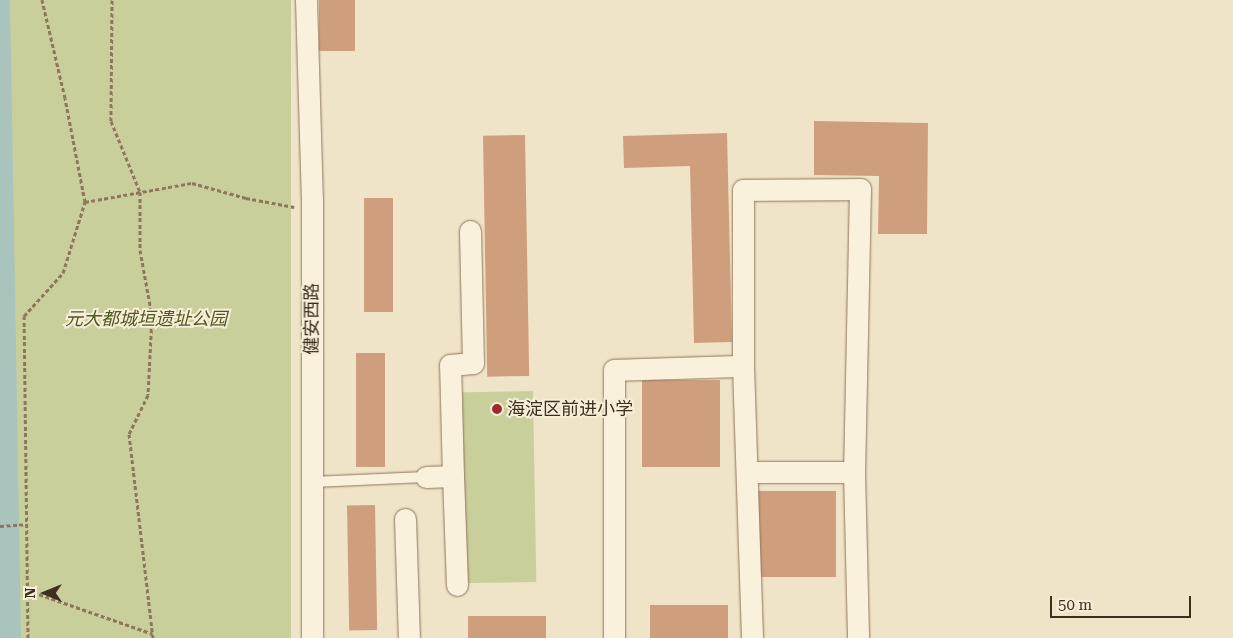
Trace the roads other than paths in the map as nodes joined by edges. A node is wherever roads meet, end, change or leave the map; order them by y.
1 (306, 0) edge
2 (470, 231) dead end
3 (743, 366) junction
4 (747, 472) junction
5 (854, 472) junction
6 (453, 476) junction
7 (426, 478) joint
8 (312, 482) junction
9 (405, 519) dead end
10 (457, 585) dead end
11 (312, 638) edge
12 (409, 638) edge
13 (614, 638) edge
14 (752, 638) edge
15 (858, 638) edge

1 - 8 street, 健安西路
2 - 6 street
3 - 4 street
3 - 5 street
3 - 13 street
4 - 5 street
4 - 14 street
5 - 15 street
6 - 7 street
6 - 10 street
7 - 8 lane
8 - 11 street, 健安西路
9 - 12 street

